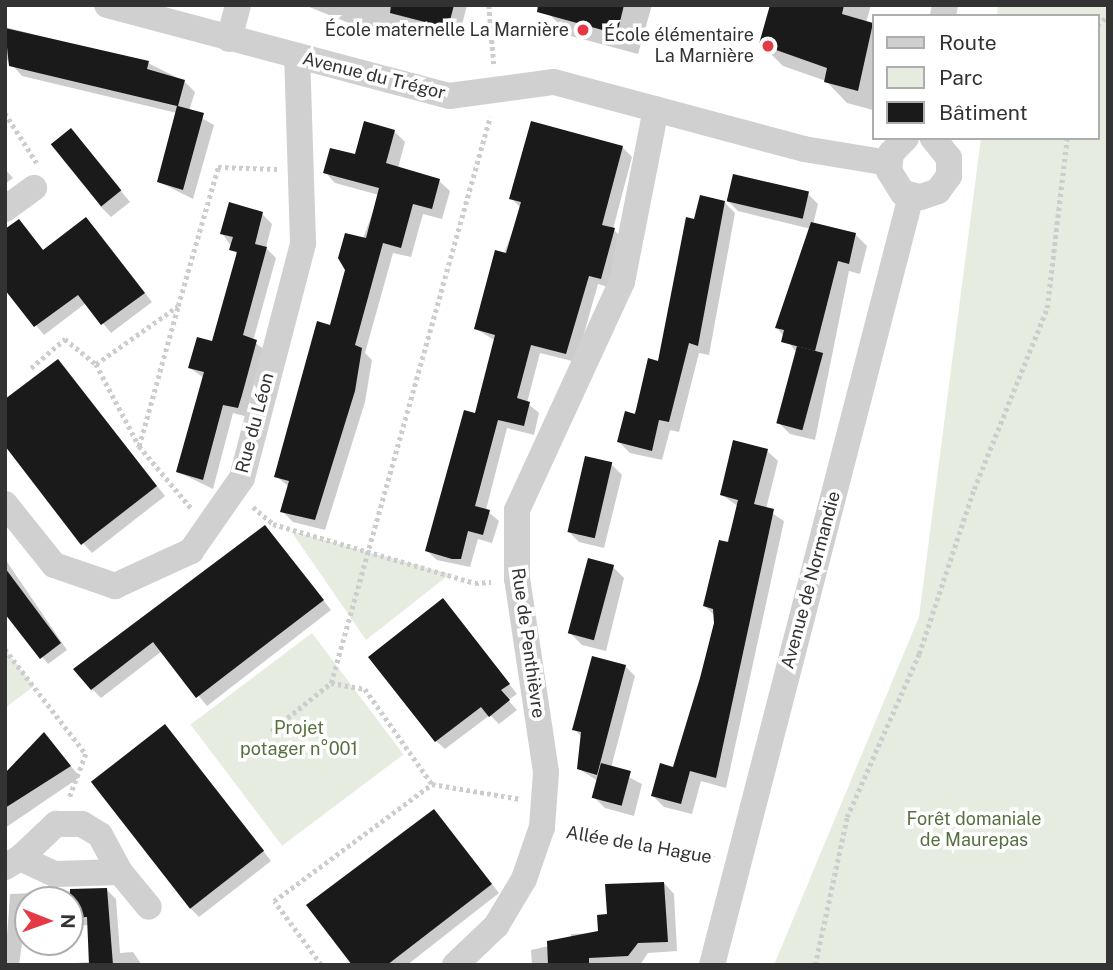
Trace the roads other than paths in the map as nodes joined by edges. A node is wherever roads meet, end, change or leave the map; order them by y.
1 (107, 5) edge
2 (238, 5) edge
3 (229, 39) junction
4 (297, 56) junction
5 (656, 109) junction
6 (905, 140) edge
7 (935, 140) edge
8 (888, 163) junction
9 (34, 188) road end
10 (911, 196) junction
11 (5, 209) edge
12 (5, 504) edge
13 (13, 862) edge
14 (120, 872) junction
15 (149, 907) dead end
16 (454, 965) edge
17 (712, 965) edge

1 - 3 street, Avenue du Trégor
2 - 3 street
3 - 4 street, Avenue du Trégor
4 - 5 street, Avenue du Trégor
4 - 12 street, Rue du Léon
5 - 8 street, Avenue du Trégor
5 - 16 street, Rue de Penthièvre
6 - 8 street
7 - 10 street
8 - 10 street
9 - 11 street
10 - 17 street, Avenue de Normandie
13 - 14 street
13 - 14 street
14 - 15 street

